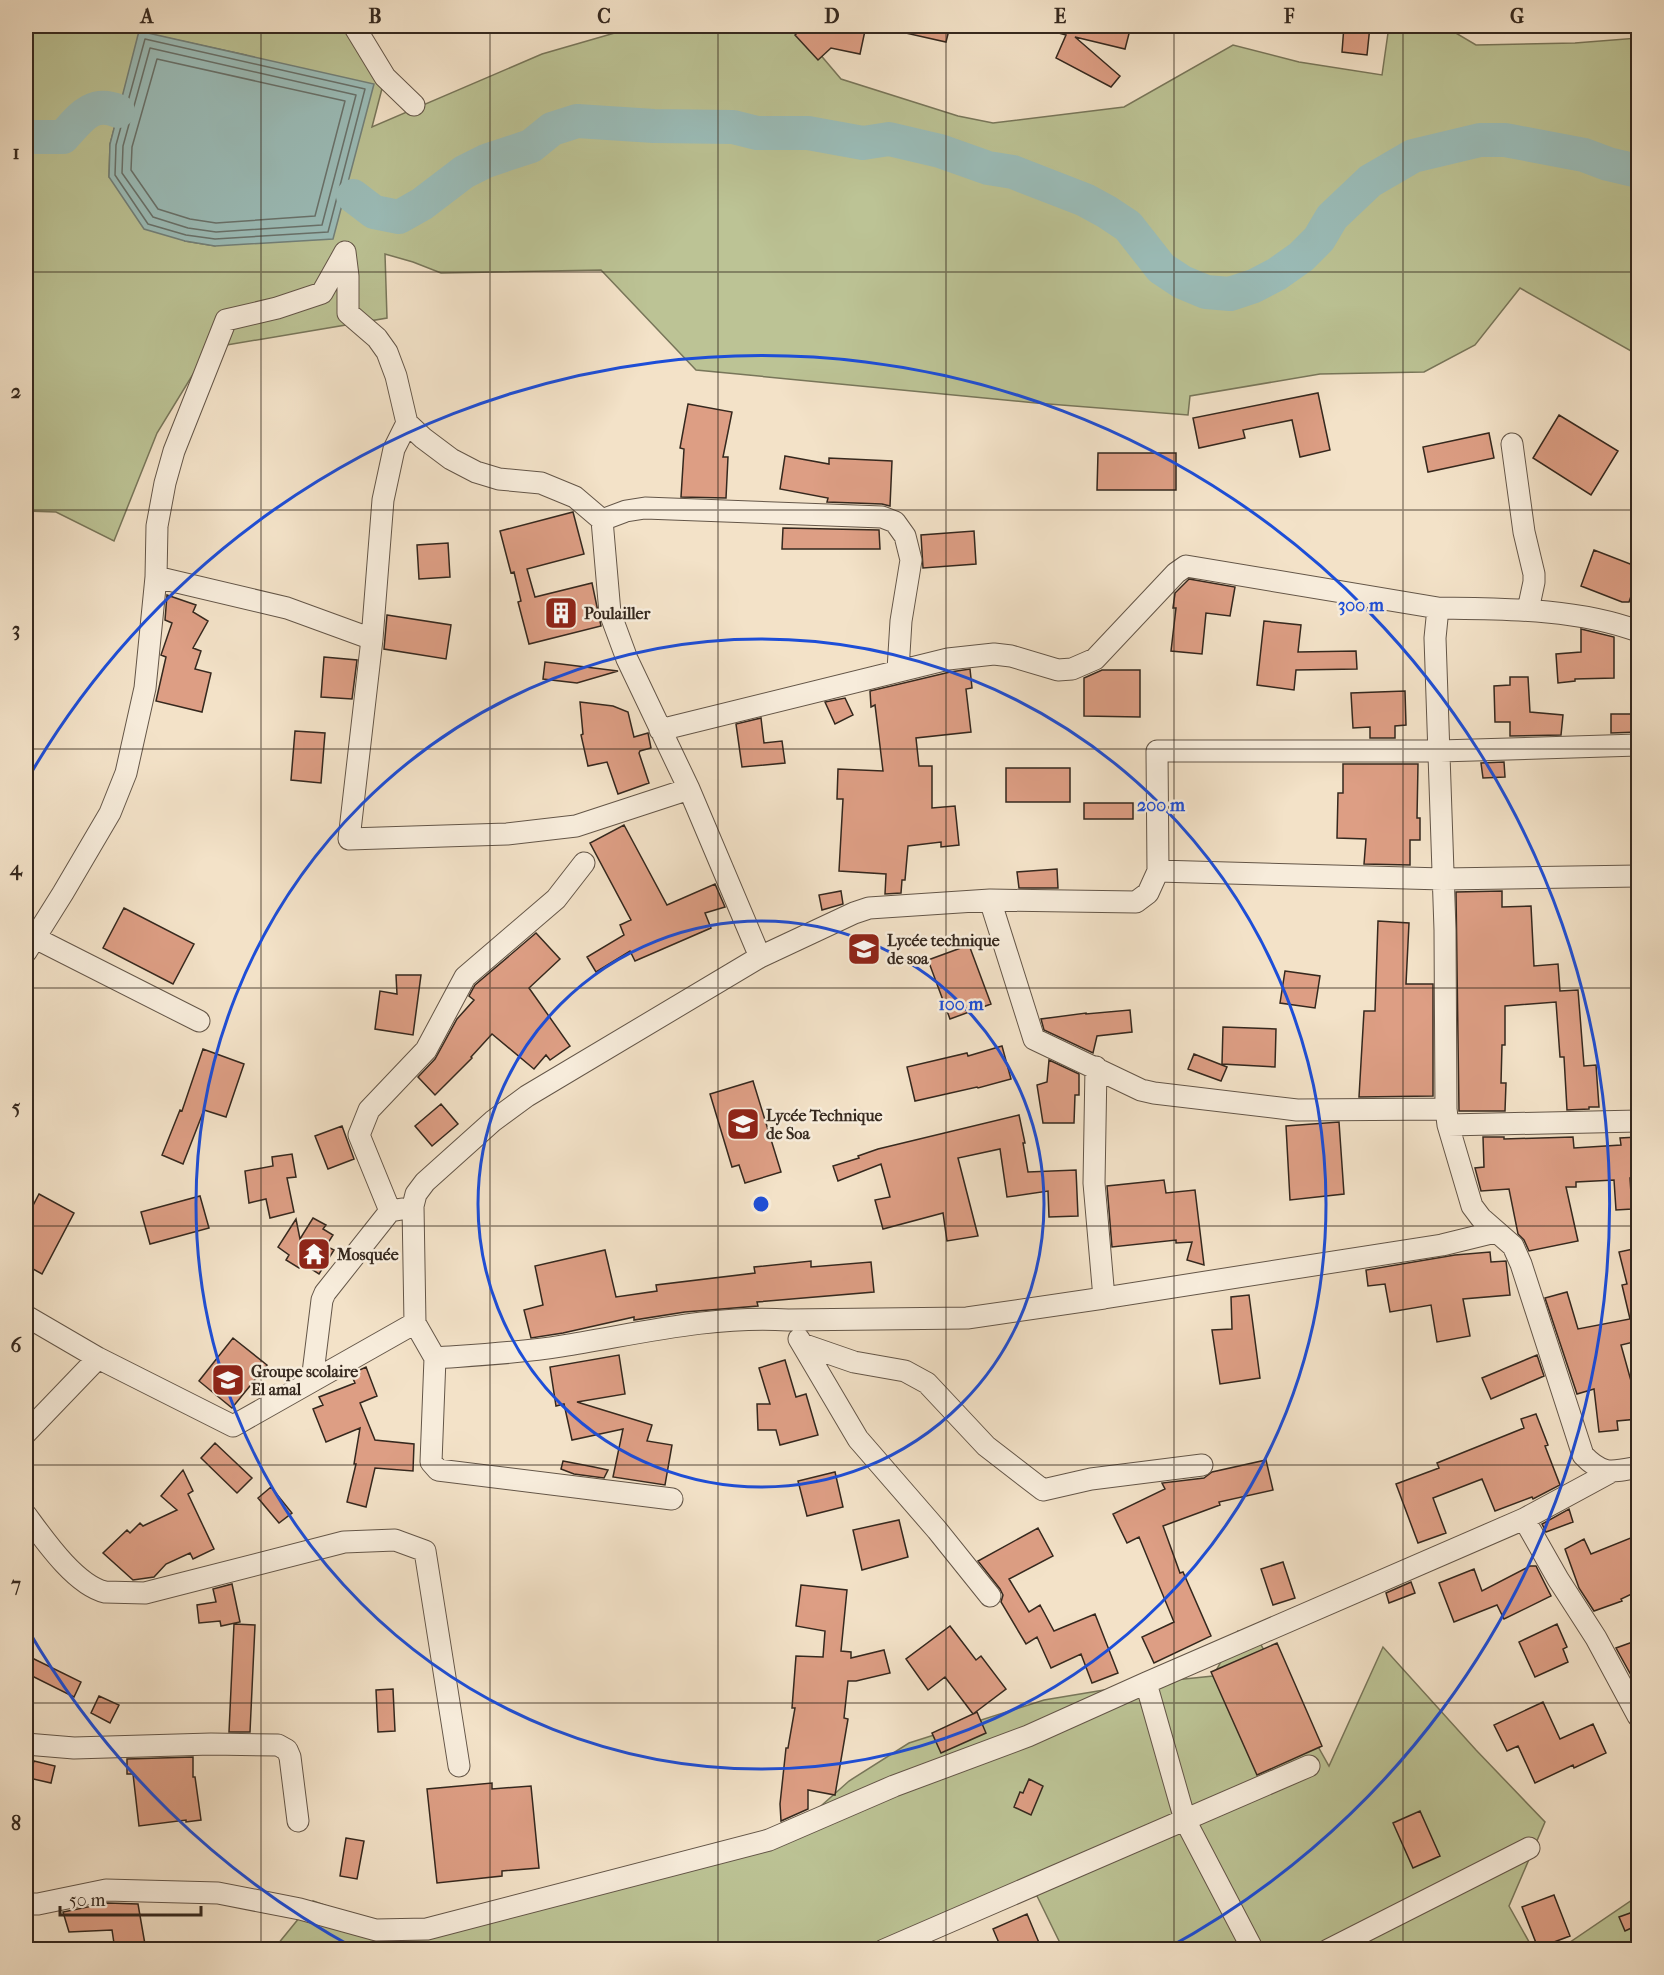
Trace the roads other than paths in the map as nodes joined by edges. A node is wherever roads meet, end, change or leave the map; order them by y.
1 (354, 26) edge
2 (414, 105) dead end
3 (407, 423) junction
4 (1512, 444) dead end
5 (602, 520) junction
6 (156, 577) junction
7 (1438, 608) junction
8 (1528, 610) junction
9 (1638, 631) edge
10 (372, 639) junction
11 (898, 670) junction
12 (660, 730) junction
13 (1638, 745) edge
14 (1440, 751) junction
15 (689, 789) junction
16 (584, 863) dead end
17 (1158, 871) junction
18 (1638, 876) edge
19 (1443, 879) junction
20 (990, 900) junction
21 (30, 945) edge
22 (760, 957) junction
23 (199, 1021) dead end
24 (1096, 1067) junction
25 (1447, 1117) junction
26 (1638, 1121) edge
27 (413, 1206) junction
28 (390, 1211) junction
29 (1495, 1232) junction
30 (1104, 1298) junction
31 (26, 1316) edge
32 (788, 1320) junction
33 (415, 1323) junction
34 (802, 1344) junction
35 (98, 1358) junction
36 (435, 1358) junction
37 (312, 1381) junction
38 (26, 1433) edge
39 (1202, 1465) dead end
40 (1638, 1467) edge
41 (1609, 1473) junction
42 (672, 1499) dead end
43 (26, 1515) edge
44 (1524, 1520) junction
45 (990, 1596) dead end
46 (1146, 1683) junction
47 (1638, 1716) edge
48 (26, 1744) edge
49 (459, 1766) dead end
50 (1309, 1766) dead end
51 (1185, 1820) junction
52 (298, 1821) dead end
53 (1529, 1848) dead end
54 (26, 1904) edge
55 (884, 1950) edge
56 (1253, 1950) edge
57 (1328, 1950) edge

1 - 2 street
3 - 5 street
3 - 6 street
3 - 10 street
4 - 8 street
5 - 11 street
5 - 12 street
6 - 10 street
6 - 21 street
7 - 8 street
7 - 11 street
7 - 14 street
8 - 9 street
10 - 15 street
11 - 12 street
12 - 15 street
13 - 14 street
14 - 17 street
14 - 19 street
15 - 22 street
16 - 28 street
17 - 19 street
17 - 20 street
18 - 19 street
19 - 25 street
20 - 22 street
20 - 24 street
21 - 23 street
22 - 27 street
24 - 25 street
24 - 30 street
25 - 26 street
25 - 29 street
27 - 28 street
27 - 33 street
28 - 37 street
29 - 30 street
29 - 41 street
30 - 32 street
31 - 35 street
32 - 34 street
32 - 36 street
33 - 36 street
33 - 37 street
34 - 39 street
34 - 45 street
35 - 37 street
35 - 38 street
36 - 42 street
40 - 41 street
41 - 44 street
43 - 49 street
44 - 46 street
44 - 47 street
46 - 51 street
46 - 54 street
48 - 52 street
50 - 51 street
51 - 55 street
51 - 56 street
53 - 57 street

